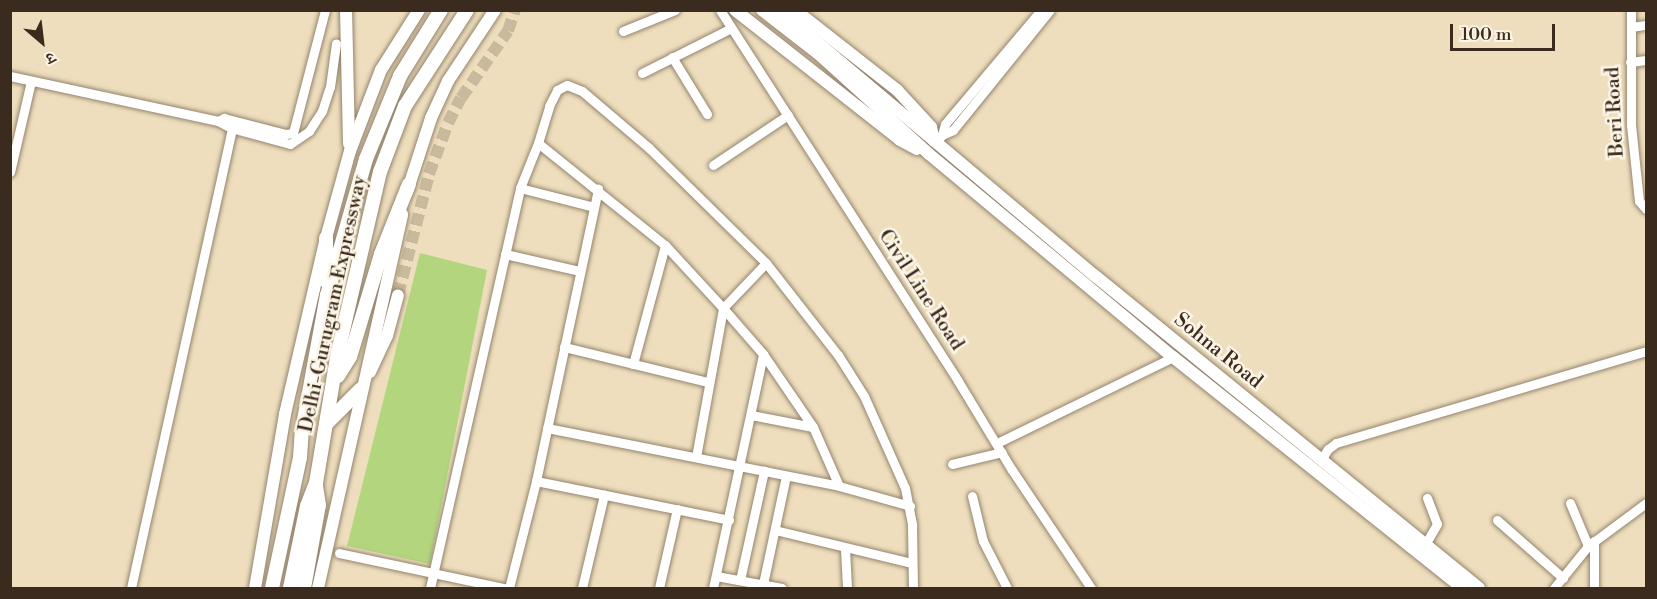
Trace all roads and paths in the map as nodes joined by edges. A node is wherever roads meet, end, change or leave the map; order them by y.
1 (325, 10) edge
2 (346, 10) edge
3 (419, 10) edge
4 (441, 10) edge
5 (467, 10) edge
6 (495, 10) edge
7 (505, 10) edge
8 (675, 10) edge
9 (720, 10) edge
10 (735, 10) edge
11 (762, 10) edge
12 (779, 10) edge
13 (795, 10) edge
14 (1041, 10) edge
15 (1050, 10) edge
16 (1631, 10) edge
17 (1647, 26) edge
18 (1632, 27) junction
19 (731, 28) junction
20 (482, 30) junction
21 (623, 31) dead end
22 (347, 35) junction
23 (336, 43) junction
24 (315, 50) junction
25 (672, 57) junction
26 (1647, 60) edge
27 (1630, 62) junction
28 (642, 73) dead end
29 (10, 76) edge
30 (31, 81) junction
31 (707, 114) dead end
32 (788, 115) junction
33 (232, 124) junction
34 (936, 136) junction
35 (538, 143) junction
36 (350, 151) junction
37 (929, 154) junction
38 (713, 165) dead end
39 (10, 172) edge
40 (409, 184) junction
41 (519, 189) junction
42 (598, 189) junction
43 (594, 207) junction
44 (1647, 209) edge
45 (326, 238) junction
46 (665, 245) junction
47 (505, 254) junction
48 (766, 263) junction
49 (579, 271) junction
50 (327, 295) junction
51 (398, 295) tunnel mouth
52 (723, 308) junction
53 (564, 347) junction
54 (1647, 351) edge
55 (764, 354) junction
56 (1173, 357) junction
57 (633, 364) junction
58 (336, 380) junction
59 (708, 382) junction
60 (361, 389) junction
61 (751, 415) junction
62 (327, 423) junction
63 (813, 427) junction
64 (547, 428) junction
65 (1000, 448) junction
66 (696, 457) junction
67 (1321, 460) junction
68 (952, 464) dead end
69 (741, 466) junction
70 (764, 471) junction
71 (786, 476) junction
72 (536, 481) junction
73 (316, 483) junction
74 (839, 486) junction
75 (604, 495) junction
76 (972, 496) dead end
77 (1427, 498) dead end
78 (1570, 503) dead end
79 (1647, 504) edge
80 (910, 506) junction
81 (677, 509) junction
82 (729, 520) junction
83 (1497, 520) dead end
84 (775, 530) junction
85 (1426, 543) junction
86 (1591, 544) junction
87 (845, 549) junction
88 (339, 553) dead end
89 (911, 563) junction
90 (433, 572) junction
91 (716, 576) junction
92 (1563, 578) junction
93 (740, 580) junction
94 (763, 584) junction
95 (131, 588) edge
96 (255, 588) edge
97 (272, 588) edge
98 (290, 588) edge
99 (304, 588) edge
100 (318, 588) edge
101 (430, 588) edge
102 (503, 588) edge
103 (509, 588) edge
104 (582, 588) edge
105 (659, 588) edge
106 (713, 588) edge
107 (782, 588) edge
108 (848, 588) edge
109 (913, 588) edge
110 (1007, 588) edge
111 (1091, 588) edge
112 (1462, 588) edge
113 (1479, 588) edge
114 (1554, 588) edge
115 (1594, 588) edge

1 - 24 street
2 - 22 main road
3 - 36 main road
4 - 50 highway, Delhi-Gurugram Expressway
5 - 58 highway, Delhi-Gurugram Expressway
6 - 20 main road
7 - 20 main road
8 - 21 street
9 - 19 street, Civil Line Road
10 - 37 main road
11 - 37 main road
12 - 34 main road
13 - 34 main road
14 - 34 street
15 - 34 street
16 - 18 street, Beri Road
17 - 18 street
18 - 27 street, Beri Road
19 - 25 street
19 - 32 street, Civil Line Road
20 - 40 main road
22 - 23 street
22 - 36 main road
23 - 24 street
23 - 33 street
24 - 33 street
25 - 28 street
25 - 31 street
26 - 27 street
27 - 44 street, Beri Road
29 - 30 street
30 - 33 street
30 - 39 street
32 - 38 street
32 - 65 street, Civil Line Road
33 - 95 street
34 - 67 main road, Sohna Road
35 - 41 street
35 - 42 street
35 - 48 street
36 - 45 main road
37 - 56 main road, Sohna Road
40 - 58 highway
40 - 60 main road
41 - 43 street
41 - 47 street
42 - 43 street
42 - 46 street
43 - 49 street
45 - 50 highway
45 - 96 main road
46 - 52 street
46 - 57 street
47 - 49 street
47 - 90 street
48 - 52 street
48 - 80 street
49 - 53 street
50 - 97 highway, Delhi-Gurugram Expressway
51 - 60 main road
52 - 55 street
52 - 59 street
53 - 57 street
53 - 64 street
54 - 67 street
55 - 61 street
55 - 63 street
56 - 65 street
56 - 112 main road, Sohna Road
57 - 59 street
58 - 62 highway, Delhi-Gurugram Expressway
59 - 66 street
60 - 62 highway
60 - 100 main road
61 - 63 street
61 - 69 street
62 - 73 highway, Delhi-Gurugram Expressway
63 - 74 street
64 - 66 street
64 - 72 street
65 - 68 street
65 - 111 street, Civil Line Road
66 - 69 street
67 - 85 main road, Sohna Road
69 - 70 street
69 - 82 street
70 - 71 street
70 - 93 street
71 - 74 street
71 - 84 street
72 - 75 street
72 - 103 street
73 - 98 highway, Delhi-Gurugram Expressway
73 - 99 highway
74 - 80 street
75 - 81 street
75 - 104 street
76 - 110 street
77 - 85 street
78 - 86 street
79 - 86 street
80 - 89 street
81 - 82 street
81 - 105 street
82 - 91 street
83 - 92 street
84 - 87 street
84 - 94 street
85 - 113 main road, Sohna Road
86 - 92 street
86 - 115 street
87 - 89 street
87 - 108 street
88 - 90 street
89 - 109 street
90 - 101 street
90 - 102 street
91 - 93 street
91 - 106 street
92 - 114 street
93 - 94 street
94 - 107 street

